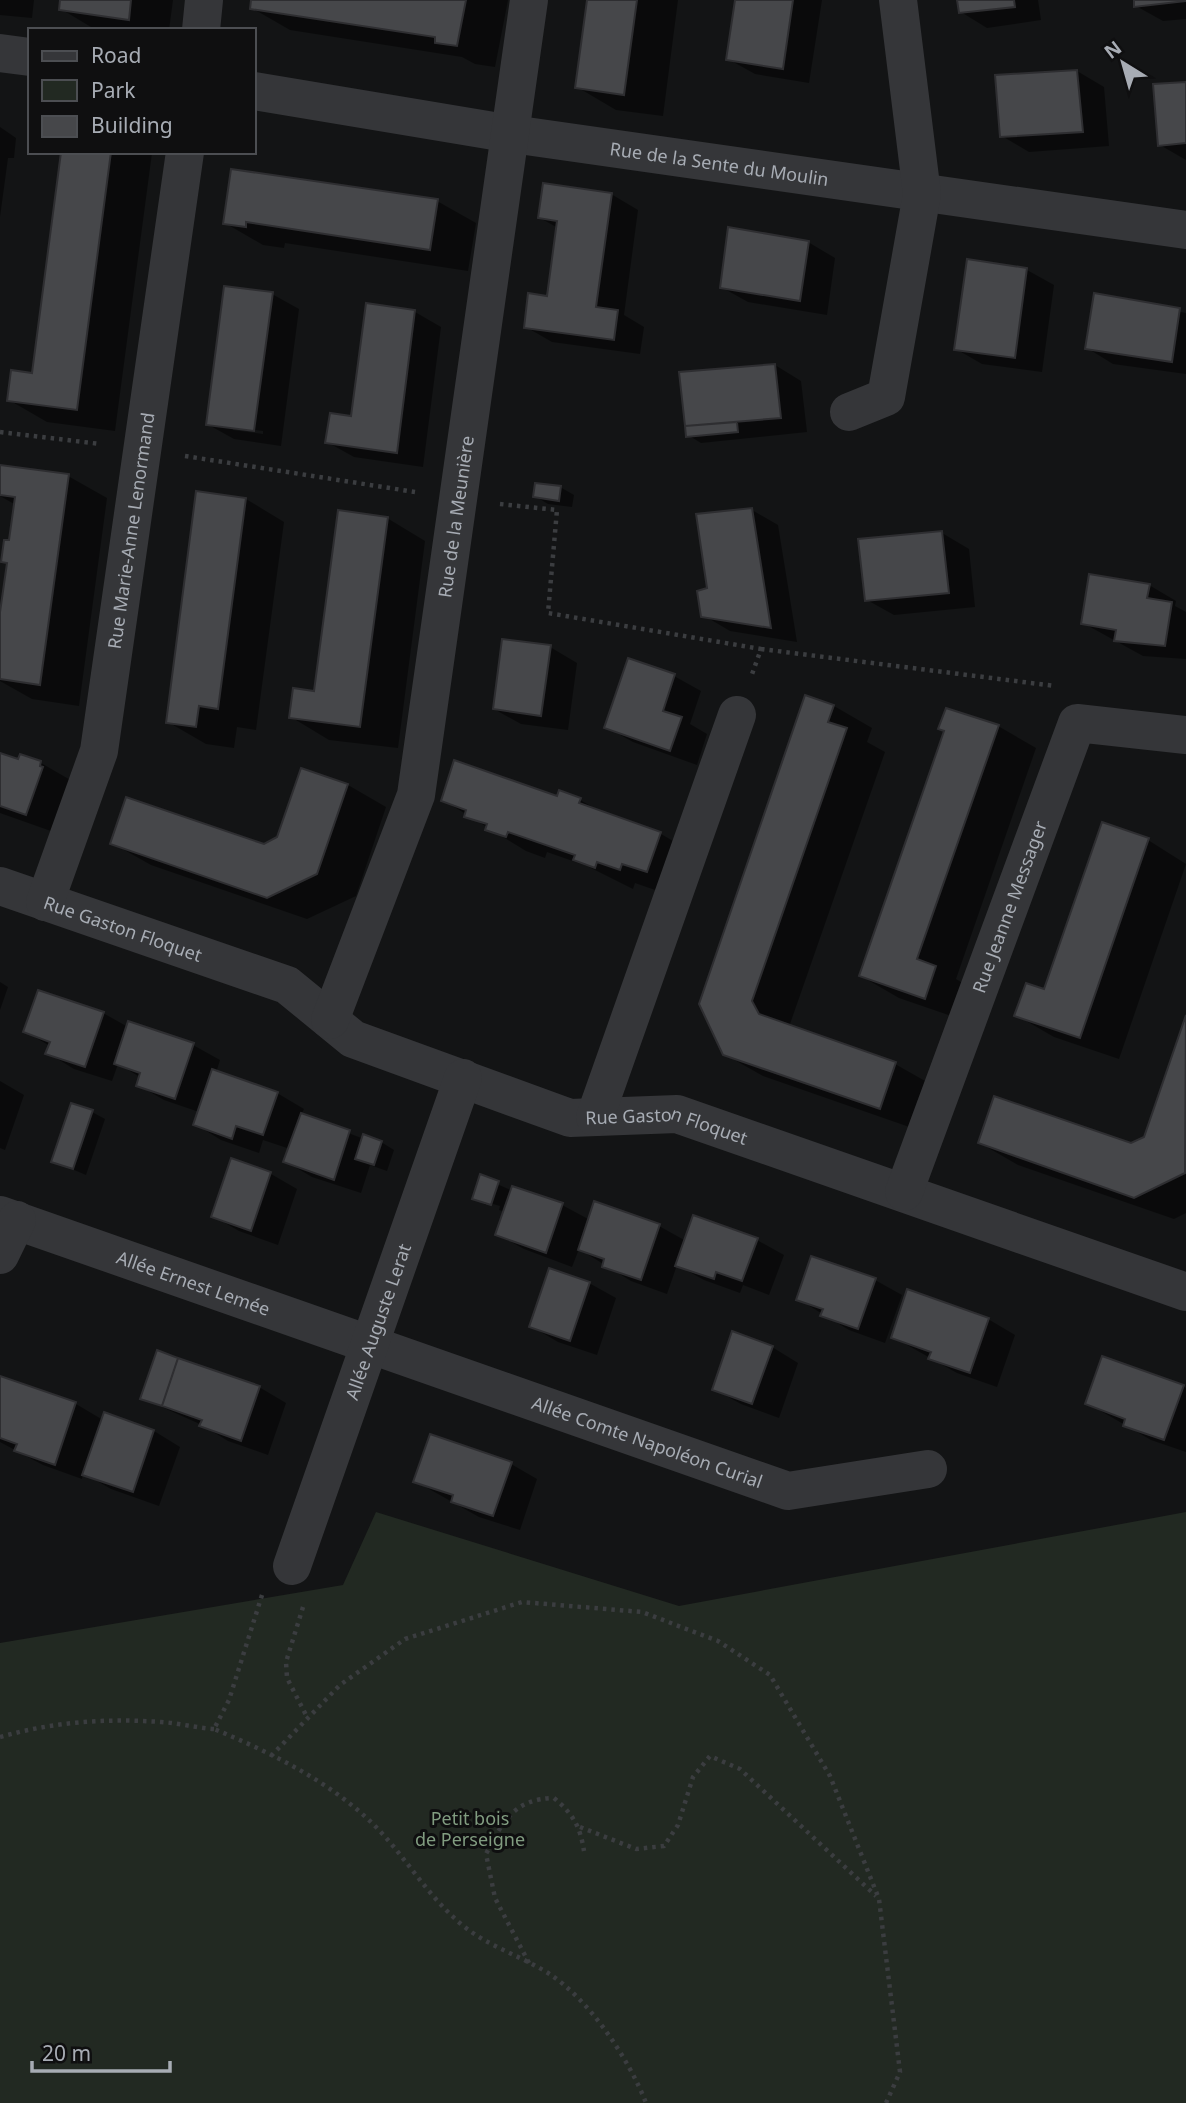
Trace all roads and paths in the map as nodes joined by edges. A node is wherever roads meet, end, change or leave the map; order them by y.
1 (204, 0) edge
2 (529, 0) edge
3 (898, 0) edge
4 (201, 28) edge
5 (0, 53) edge
6 (28, 57) edge
7 (256, 91) edge
8 (512, 134) junction
9 (185, 154) edge
10 (922, 194) junction
11 (1186, 230) edge
12 (849, 412) dead end
13 (0, 432) edge
14 (142, 449) junction
15 (459, 499) junction
16 (761, 649) junction
17 (1054, 697) dead end
18 (737, 715) joint
19 (1186, 735) edge
20 (0, 886) edge
21 (45, 902) junction
22 (330, 1020) junction
23 (463, 1079) junction
24 (594, 1117) junction
25 (904, 1192) junction
26 (8, 1218) edge
27 (0, 1255) edge
28 (1186, 1292) edge
29 (371, 1345) junction
30 (928, 1469) dead end
31 (292, 1566) dead end
32 (263, 1593) dead end
33 (305, 1603) dead end
34 (307, 1717) junction
35 (214, 1729) junction
36 (0, 1737) edge
37 (271, 1756) junction
38 (580, 1828) junction
39 (584, 1851) dead end
40 (879, 1899) junction
41 (530, 1963) junction
42 (646, 2103) edge
43 (886, 2103) edge

1 - 4 street
2 - 8 street, Rue de la Meunière
3 - 10 street
5 - 6 street
7 - 8 street, Rue de la Sente du Moulin
8 - 10 street, Rue de la Sente du Moulin
8 - 15 street, Rue de la Meunière
9 - 14 street, Rue Marie-Anne Lenormand
10 - 11 street, Rue de la Sente du Moulin
10 - 12 street
13 - 14 path
14 - 15 path
14 - 21 street, Rue Marie-Anne Lenormand
15 - 16 path
15 - 22 street, Rue de la Meunière
16 - 17 path
16 - 18 path
18 - 24 street
19 - 25 street, Rue Jeanne Messager
20 - 21 street, Rue Gaston Floquet
21 - 22 street, Rue Gaston Floquet
22 - 23 street, Rue Gaston Floquet
23 - 24 street, Rue Gaston Floquet
23 - 29 street, Allée Auguste Lerat
24 - 25 street, Rue Gaston Floquet
25 - 28 street, Rue Gaston Floquet
26 - 27 street, Allée Ernest Lemée
26 - 29 street, Allée Ernest Lemée
29 - 30 street, Allée Comte Napoléon Curial
29 - 31 street, Allée Auguste Lerat
32 - 35 path
33 - 34 path
34 - 37 path
34 - 40 path
35 - 36 path
35 - 37 path
37 - 41 path
38 - 39 path
38 - 40 path
38 - 41 path
40 - 43 path
41 - 42 path

